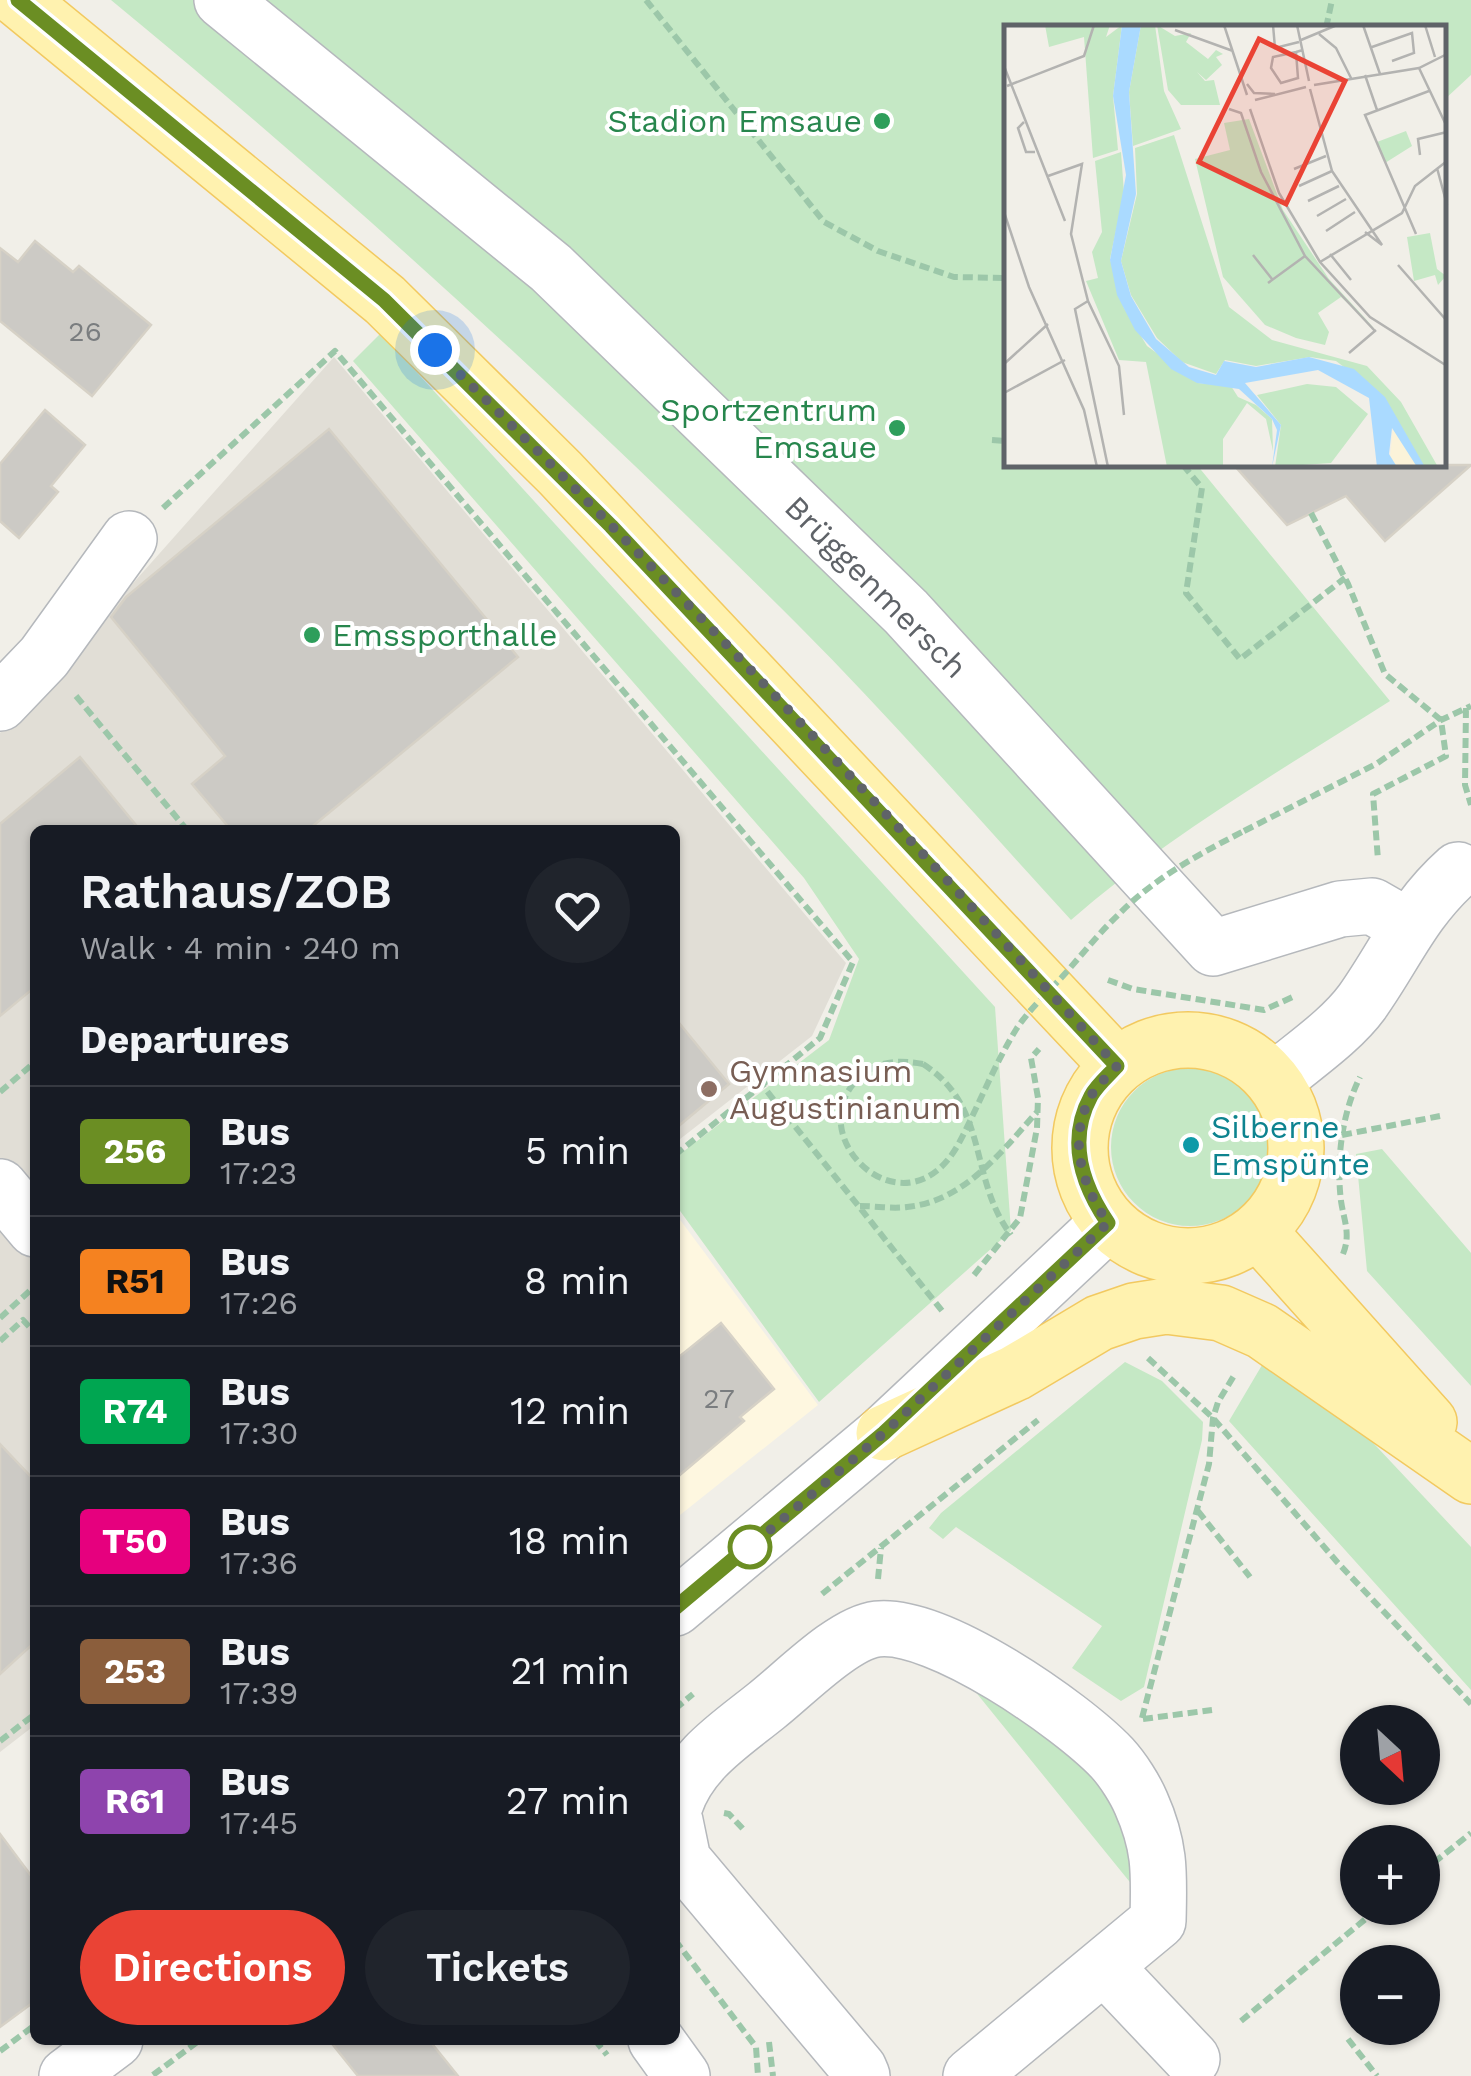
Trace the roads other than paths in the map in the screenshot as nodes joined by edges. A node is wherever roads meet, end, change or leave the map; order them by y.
1 (18, 0) edge
2 (222, 0) edge
3 (128, 540) road end
4 (0, 703) edge
5 (1458, 870) dead end
6 (1390, 916) junction
7 (1117, 1066) junction
8 (1274, 1081) junction
9 (0, 1187) edge
10 (30, 1223) edge
11 (1108, 1223) junction
12 (1258, 1231) junction
13 (884, 1433) junction
14 (1471, 1473) edge
15 (680, 1604) edge
16 (680, 1789) edge
17 (680, 1846) edge
18 (1104, 1966) junction
19 (108, 2045) edge
20 (660, 2045) edge
21 (1195, 2070) edge
22 (67, 2076) edge
23 (682, 2076) edge
24 (862, 2076) edge
25 (971, 2076) edge

1 - 7 main road
2 - 6 street, Brüggenmersch
3 - 4 street
5 - 6 street
6 - 8 street
7 - 8 main road
7 - 11 main road
8 - 12 main road
9 - 10 street
11 - 12 main road
11 - 13 street
12 - 14 main road
13 - 14 main road
13 - 15 street
16 - 18 street
17 - 24 street
18 - 21 street
18 - 25 street
19 - 22 street
20 - 23 street

